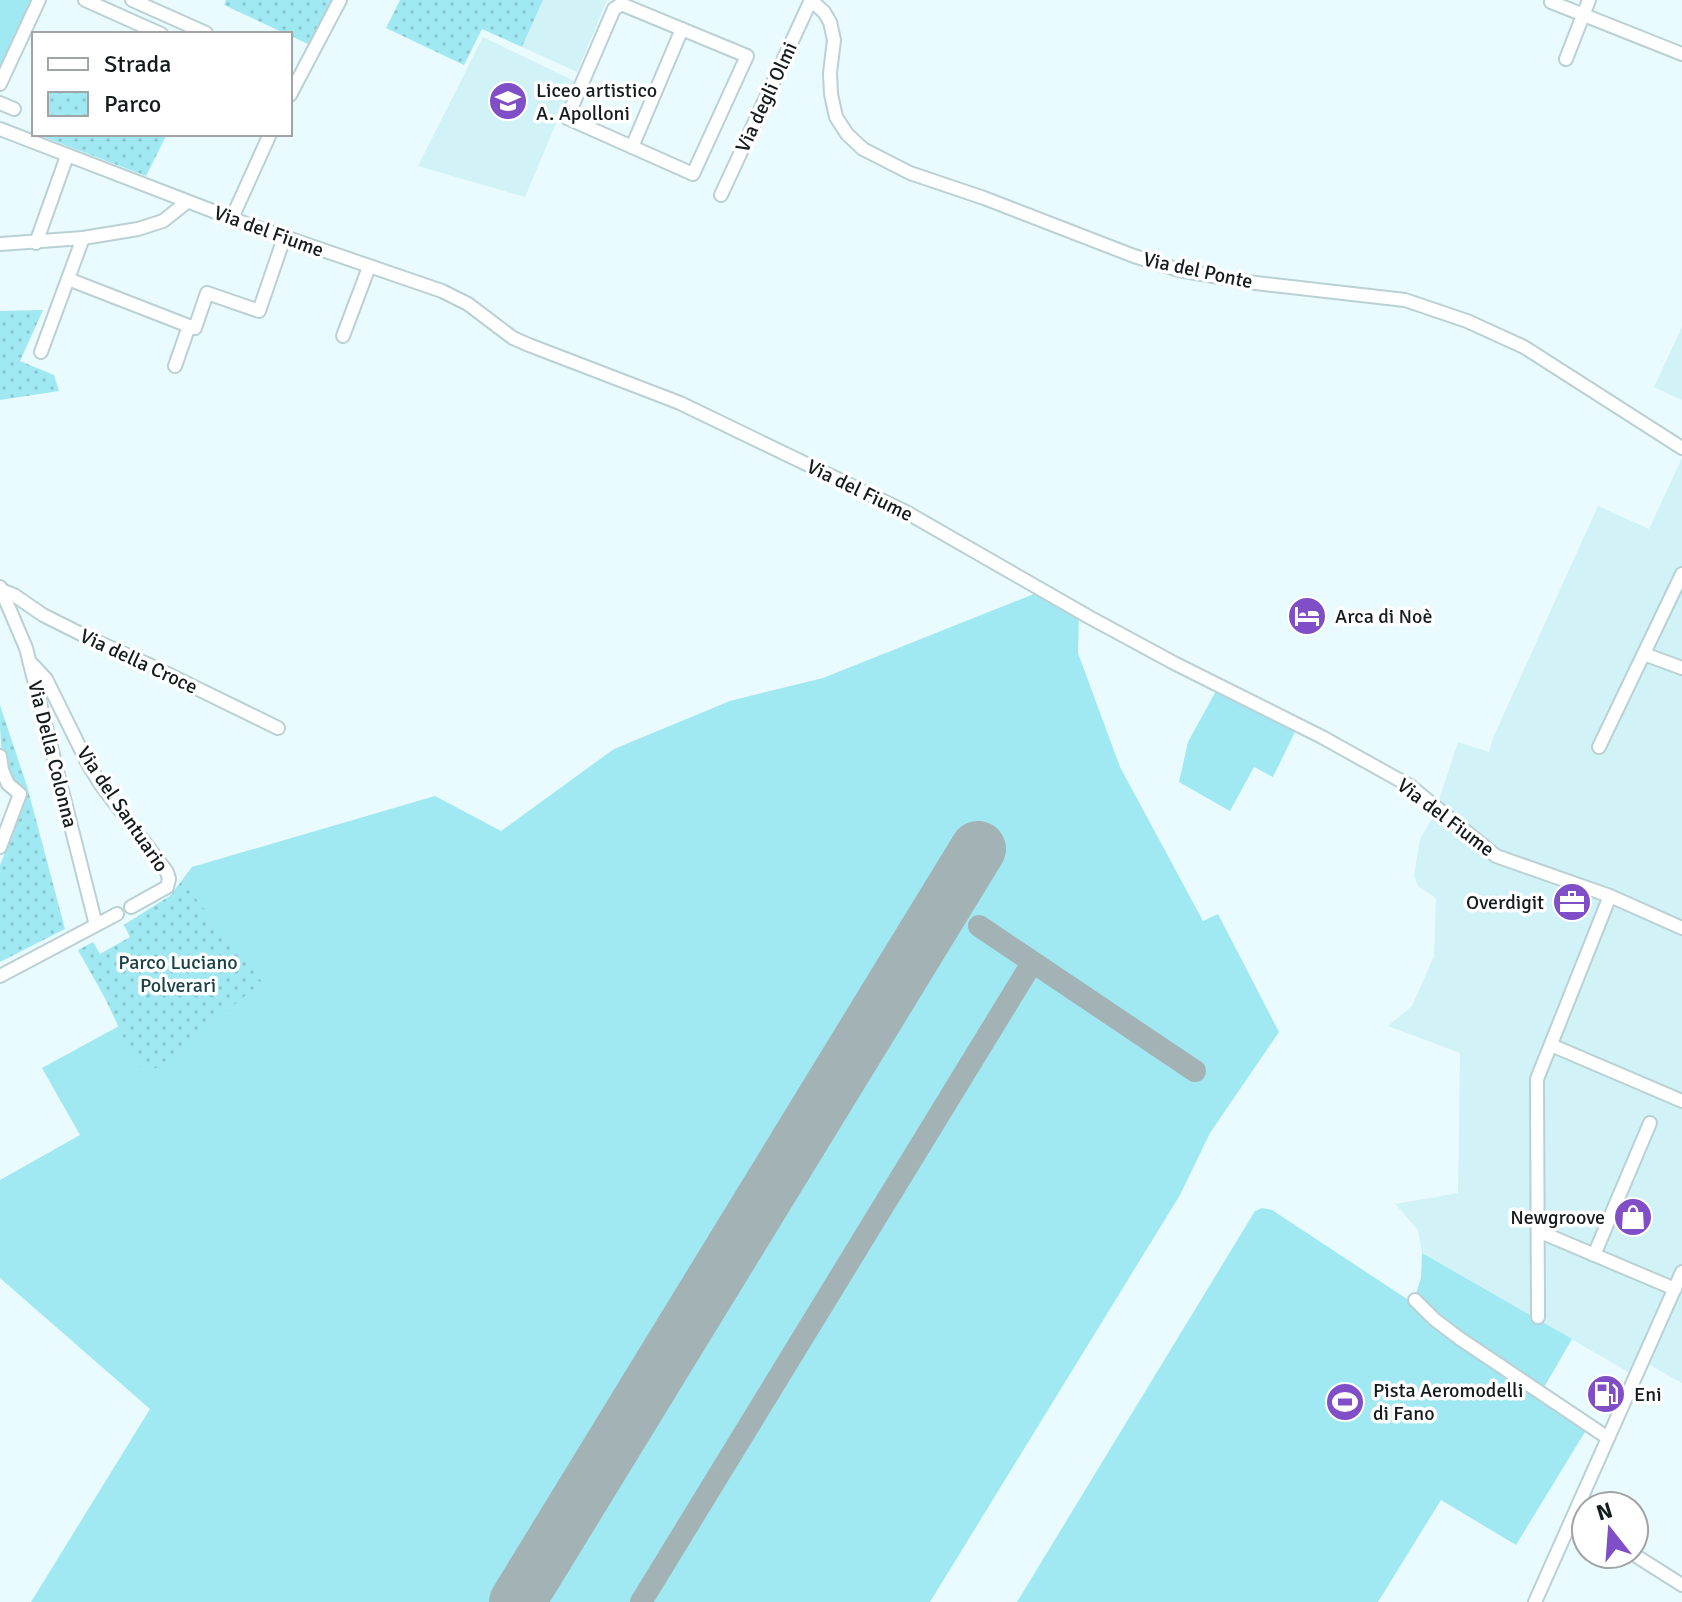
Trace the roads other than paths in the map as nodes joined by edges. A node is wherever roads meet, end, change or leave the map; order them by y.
1 (39, 0) edge
2 (85, 0) edge
3 (132, 0) edge
4 (340, 0) edge
5 (811, 0) edge
6 (1589, 0) edge
7 (1552, 1) edge
8 (644, 6) edge
9 (1583, 15) junction
10 (682, 29) junction
11 (157, 32) edge
12 (204, 32) edge
13 (1682, 54) edge
14 (1566, 59) dead end
15 (0, 84) edge
16 (292, 91) edge
17 (0, 103) edge
18 (14, 109) dead end
19 (0, 129) edge
20 (269, 136) edge
21 (632, 147) junction
22 (67, 156) junction
23 (721, 195) dead end
24 (187, 202) junction
25 (232, 218) junction
26 (83, 238) junction
27 (284, 238) junction
28 (36, 243) junction
29 (0, 244) edge
30 (369, 267) junction
31 (68, 279) junction
32 (189, 326) junction
33 (343, 336) dead end
34 (41, 352) dead end
35 (175, 366) dead end
36 (1682, 448) edge
37 (1682, 574) edge
38 (0, 588) edge
39 (1644, 654) junction
40 (28, 655) junction
41 (1682, 668) edge
42 (278, 728) dead end
43 (1599, 747) dead end
44 (0, 756) edge
45 (0, 847) edge
46 (1610, 896) junction
47 (131, 907) dead end
48 (117, 914) dead end
49 (96, 925) junction
50 (1682, 928) edge
51 (0, 976) edge
52 (1551, 1045) junction
53 (1682, 1101) edge
54 (1650, 1123) dead end
55 (1538, 1231) junction
56 (1594, 1255) junction
57 (1682, 1272) edge
58 (1675, 1289) junction
59 (1415, 1300) dead end
60 (1538, 1317) dead end
61 (1608, 1438) junction
62 (1585, 1490) edge
63 (1570, 1524) edge
64 (1650, 1565) edge
65 (1682, 1585) edge
66 (1535, 1602) edge

1 - 15 street
2 - 11 street
3 - 12 street
4 - 16 street
5 - 23 street, Via degli Olmi
5 - 36 street, Via del Ponte
6 - 9 street
7 - 9 street
8 - 10 street
8 - 21 street
9 - 13 street
9 - 14 street
10 - 21 street
10 - 21 street
17 - 18 street
19 - 22 street, Via del Fiume
20 - 25 street
22 - 24 street, Via del Fiume
22 - 28 street
24 - 25 street, Via del Fiume
24 - 26 street
25 - 27 street, Via del Fiume
26 - 28 street
26 - 31 street
27 - 30 street, Via del Fiume
27 - 32 street
28 - 29 street
30 - 33 street
30 - 46 street, Via del Fiume
31 - 32 street
31 - 34 street
32 - 35 street
37 - 39 street
38 - 40 street, Via Della Colonna
38 - 42 street, Via della Croce
39 - 41 street
39 - 43 street
40 - 47 street, Via del Santuario
40 - 49 street, Via Della Colonna
44 - 45 street
46 - 50 street, Via del Fiume
46 - 52 street
48 - 49 street
49 - 51 street
52 - 53 street
52 - 55 street
54 - 56 street
55 - 56 street
55 - 60 street
56 - 58 street
57 - 58 street
58 - 61 street
59 - 61 street
61 - 62 street
63 - 66 street
64 - 65 street

